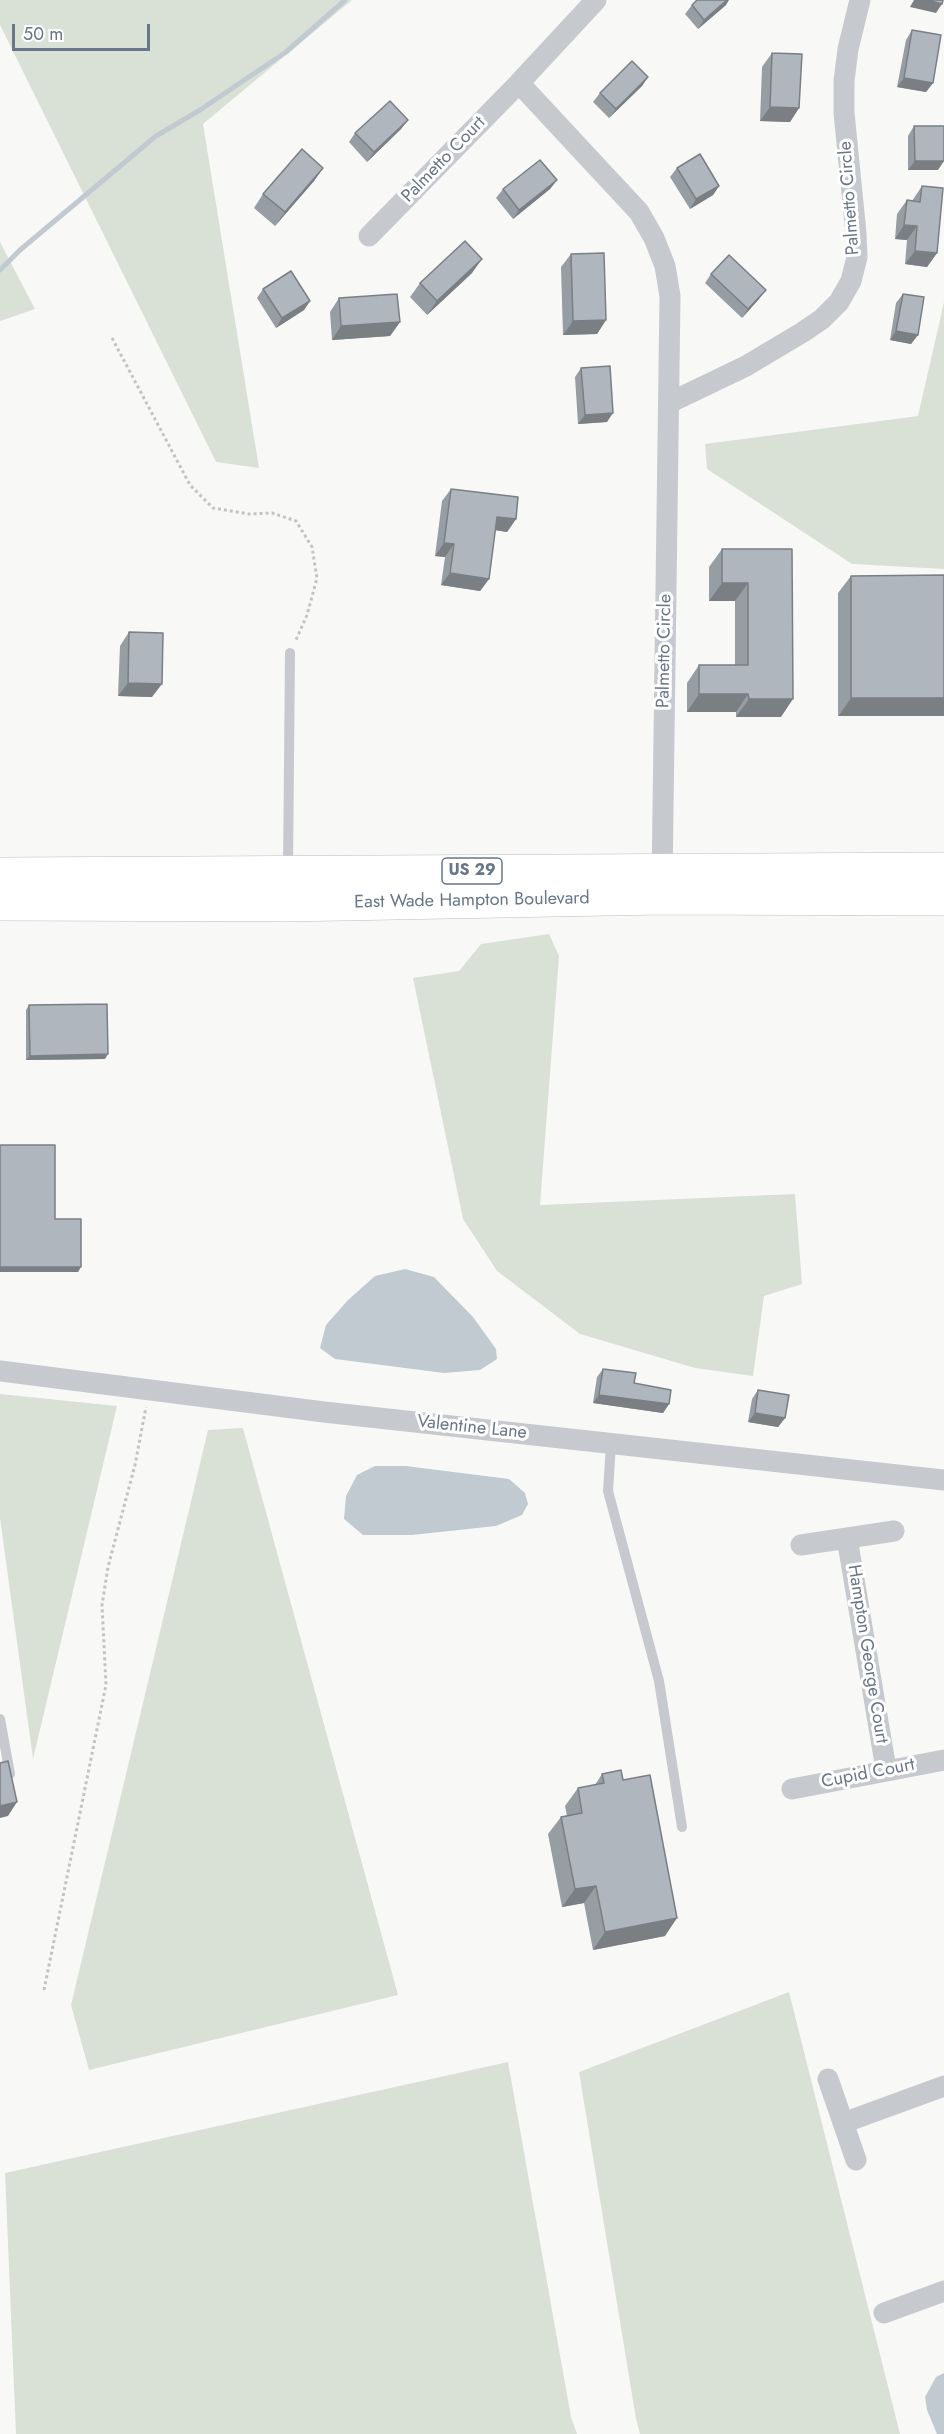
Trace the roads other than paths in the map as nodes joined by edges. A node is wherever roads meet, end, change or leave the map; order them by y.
1 (596, 0) edge
2 (860, 0) edge
3 (519, 83) junction
4 (369, 236) dead end
5 (669, 403) junction
6 (290, 653) road end
7 (944, 869) edge
8 (288, 873) junction
9 (0, 874) edge
10 (662, 884) junction
11 (889, 884) junction
12 (944, 899) edge
13 (0, 904) edge
14 (0, 1371) edge
15 (611, 1444) junction
16 (944, 1480) edge
17 (894, 1531) dead end
18 (848, 1538) junction
19 (801, 1545) dead end
20 (0, 1719) edge
21 (944, 1760) edge
22 (886, 1769) junction
23 (12, 1788) edge
24 (792, 1789) dead end
25 (682, 1827) dead end
26 (828, 2079) dead end
27 (944, 2086) edge
28 (843, 2123) junction
29 (856, 2160) dead end
30 (944, 2291) edge
31 (884, 2313) dead end

1 - 3 street
2 - 5 street, Palmetto Circle
3 - 4 street, Palmetto Court
3 - 5 street, Palmetto Circle
5 - 10 street, Palmetto Circle
6 - 8 lane
7 - 11 main road, East Wade Hampton Boulevard / US 29
8 - 9 main road, East Wade Hampton Boulevard / US 29
8 - 10 main road, East Wade Hampton Boulevard / US 29
10 - 11 main road, East Wade Hampton Boulevard / US 29
10 - 13 main road, East Wade Hampton Boulevard / US 29
11 - 12 main road, East Wade Hampton Boulevard / US 29
14 - 15 street, Valentine Lane
15 - 16 street, Valentine Lane
15 - 25 lane
17 - 18 street
18 - 19 street
18 - 22 street, Hampton George Court
20 - 23 lane
21 - 22 street, Cupid Court
22 - 24 street, Cupid Court
26 - 28 street
27 - 28 street
28 - 29 street
30 - 31 street

